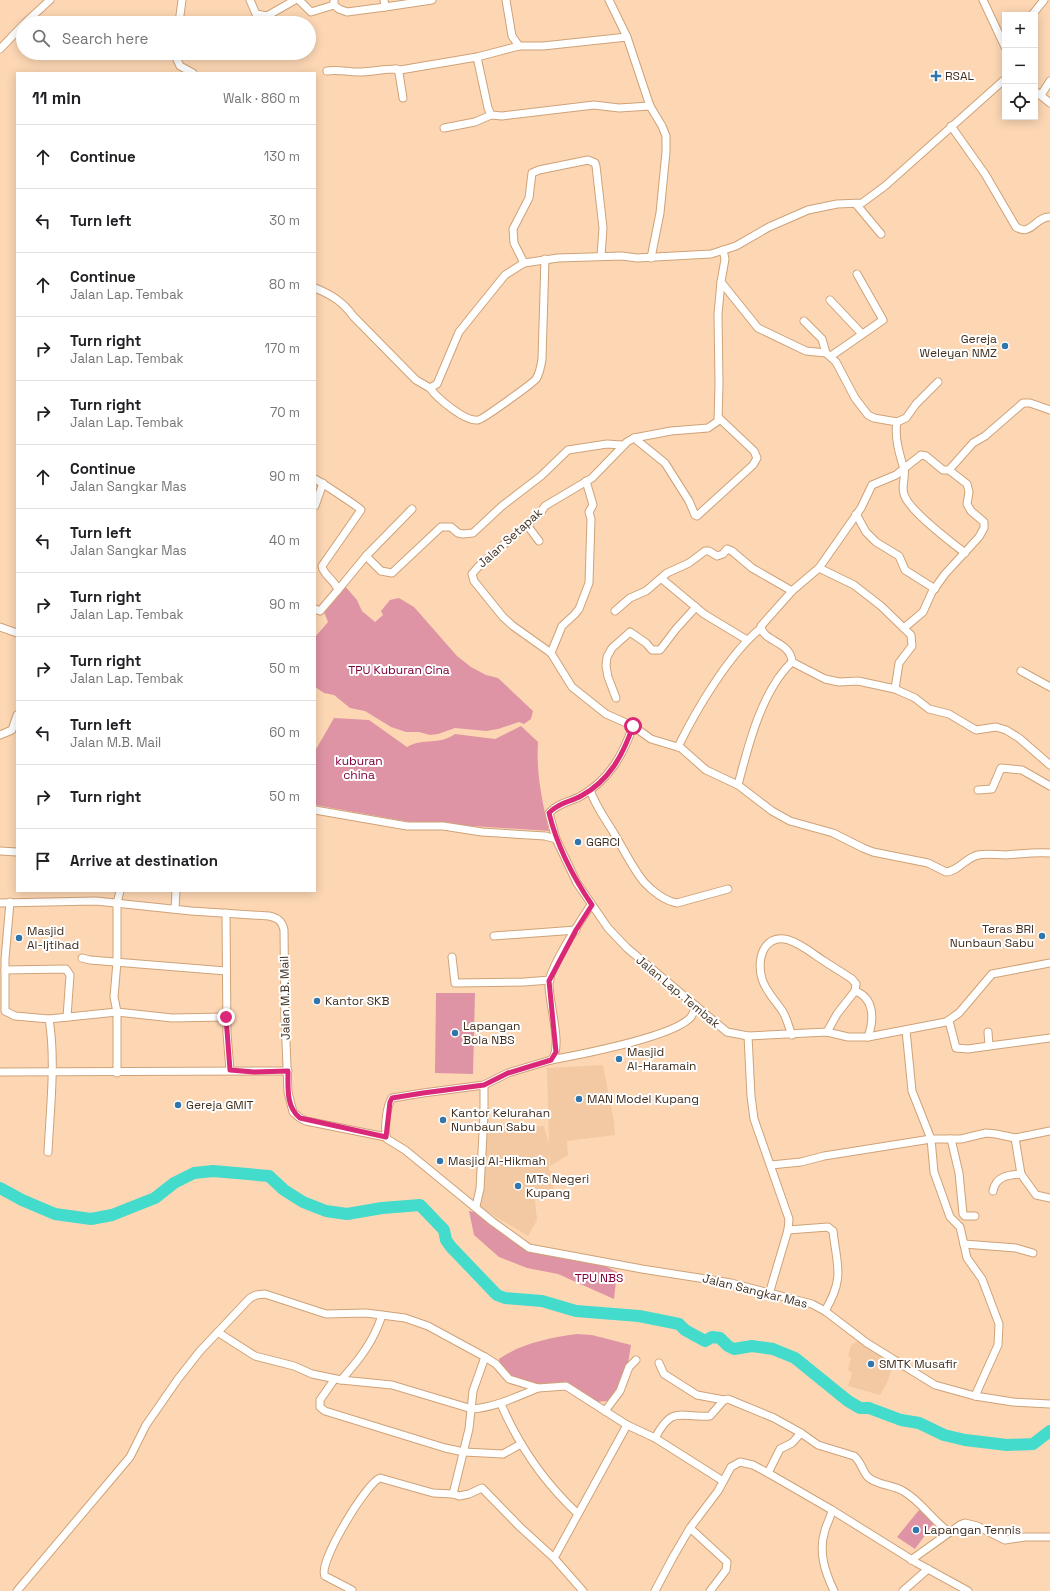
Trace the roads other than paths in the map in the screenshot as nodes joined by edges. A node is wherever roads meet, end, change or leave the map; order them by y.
1 (50, 0) edge
2 (182, 0) edge
3 (250, 0) edge
4 (295, 0) edge
5 (299, 0) edge
6 (432, 0) edge
7 (506, 0) edge
8 (609, 0) edge
9 (983, 0) edge
10 (1044, 0) edge
11 (334, 2) edge
12 (385, 4) edge
13 (1034, 12) edge
14 (33, 16) edge
15 (180, 16) edge
16 (16, 32) edge
17 (1002, 35) edge
18 (627, 37) junction
19 (519, 46) junction
20 (0, 49) edge
21 (477, 57) junction
22 (177, 60) edge
23 (396, 69) junction
24 (327, 71) dead end
25 (191, 72) edge
26 (1050, 81) edge
27 (1002, 82) edge
28 (1038, 93) edge
29 (403, 98) dead end
30 (1050, 103) edge
31 (650, 106) junction
32 (492, 115) junction
33 (951, 126) junction
34 (444, 128) dead end
35 (856, 204) junction
36 (1050, 217) edge
37 (881, 234) dead end
38 (723, 250) junction
39 (601, 256) junction
40 (652, 258) junction
41 (546, 259) junction
42 (524, 263) junction
43 (857, 274) dead end
44 (721, 282) junction
45 (316, 288) edge
46 (830, 300) dead end
47 (804, 321) dead end
48 (862, 334) junction
49 (829, 355) junction
50 (938, 382) dead end
51 (430, 388) junction
52 (1050, 410) edge
53 (719, 418) junction
54 (897, 422) junction
55 (634, 438) junction
56 (622, 445) junction
57 (904, 469) junction
58 (949, 470) junction
59 (316, 480) edge
60 (586, 481) junction
61 (323, 483) junction
62 (316, 503) edge
63 (412, 509) dead end
64 (856, 514) junction
65 (527, 525) junction
66 (539, 541) dead end
67 (964, 553) junction
68 (366, 556) junction
69 (819, 568) junction
70 (662, 579) junction
71 (935, 589) junction
72 (338, 590) junction
73 (792, 591) junction
74 (696, 606) junction
75 (316, 609) edge
76 (615, 610) dead end
77 (0, 627) edge
78 (761, 628) junction
79 (904, 628) junction
80 (16, 633) edge
81 (747, 640) junction
82 (551, 654) junction
83 (792, 662) junction
84 (1021, 671) dead end
85 (1050, 687) edge
86 (895, 689) junction
87 (616, 698) dead end
88 (16, 718) edge
89 (633, 726) junction
90 (0, 735) edge
91 (678, 747) junction
92 (1050, 765) edge
93 (738, 785) junction
94 (1050, 786) edge
95 (590, 790) junction
96 (978, 790) dead end
97 (316, 810) edge
98 (556, 839) junction
99 (0, 851) edge
100 (16, 852) edge
101 (1050, 853) edge
102 (728, 889) dead end
103 (120, 892) edge
104 (176, 892) edge
105 (10, 902) junction
106 (0, 903) edge
107 (117, 903) junction
108 (592, 905) junction
109 (175, 909) junction
110 (226, 914) junction
111 (576, 930) junction
112 (494, 936) dead end
113 (452, 957) dead end
114 (82, 958) dead end
115 (117, 962) junction
116 (1050, 963) edge
117 (5, 970) junction
118 (226, 971) junction
119 (550, 980) junction
120 (855, 990) junction
121 (696, 1006) junction
122 (3, 1012) edge
123 (117, 1012) junction
124 (68, 1017) junction
125 (226, 1017) junction
126 (49, 1019) junction
127 (949, 1021) junction
128 (906, 1030) junction
129 (827, 1032) junction
130 (988, 1032) dead end
131 (792, 1035) junction
132 (748, 1036) junction
133 (868, 1037) junction
134 (1050, 1038) edge
135 (989, 1046) junction
136 (551, 1060) junction
137 (230, 1070) junction
138 (288, 1071) junction
139 (0, 1072) edge
140 (51, 1072) junction
141 (117, 1073) junction
142 (484, 1085) junction
143 (1050, 1131) edge
144 (386, 1137) junction
145 (931, 1138) junction
146 (1015, 1138) junction
147 (951, 1139) junction
148 (48, 1152) dead end
149 (771, 1165) junction
150 (1021, 1174) junction
151 (993, 1191) dead end
152 (1050, 1198) edge
153 (476, 1206) junction
154 (975, 1216) dead end
155 (788, 1230) junction
156 (964, 1244) junction
157 (1033, 1253) dead end
158 (769, 1294) junction
159 (825, 1311) junction
160 (382, 1315) junction
161 (219, 1333) junction
162 (485, 1357) junction
163 (636, 1360) dead end
164 (659, 1363) dead end
165 (338, 1380) junction
166 (538, 1388) junction
167 (975, 1396) junction
168 (724, 1400) junction
169 (501, 1404) junction
170 (1050, 1404) edge
171 (472, 1409) junction
172 (605, 1411) junction
173 (627, 1425) junction
174 (801, 1433) junction
175 (655, 1438) junction
176 (521, 1444) junction
177 (464, 1452) junction
178 (768, 1473) junction
179 (723, 1481) junction
180 (453, 1494) junction
181 (832, 1510) junction
182 (577, 1513) junction
183 (690, 1528) junction
184 (949, 1532) junction
185 (1050, 1537) edge
186 (554, 1558) junction
187 (911, 1560) junction
188 (928, 1569) junction
189 (17, 1591) edge
190 (352, 1591) edge
191 (582, 1591) edge
192 (655, 1591) edge
193 (710, 1591) edge
194 (834, 1591) edge
195 (903, 1591) edge
196 (968, 1591) edge

1 - 14 street
2 - 15 street
3 - 4 street
5 - 11 street
6 - 12 street
7 - 19 street
8 - 18 street
9 - 17 street
10 - 13 street
11 - 12 street
16 - 20 street
18 - 19 street
18 - 31 street
19 - 21 street
21 - 23 street
21 - 32 street
22 - 25 street
23 - 24 street
23 - 29 street
26 - 28 street
27 - 33 street
28 - 30 street
31 - 32 street
31 - 40 street
32 - 34 street
33 - 35 street
33 - 36 street
35 - 37 street
35 - 38 street
38 - 40 street
38 - 44 street
39 - 40 street
39 - 41 street
39 - 42 street
41 - 42 street
41 - 51 street
42 - 51 street
43 - 48 street
44 - 49 street
44 - 53 street
45 - 51 street
46 - 48 street
47 - 49 street
48 - 49 street
49 - 54 street
50 - 54 street
52 - 58 street
53 - 55 street, Jalan Setapak
53 - 55 street
54 - 57 street
55 - 56 street, Jalan Setapak
56 - 60 street, Jalan Setapak
56 - 68 street
57 - 58 street
57 - 64 street
57 - 67 street
58 - 67 street
59 - 61 street
60 - 65 street, Jalan Setapak
60 - 82 street
61 - 62 street
61 - 72 street
63 - 68 street
64 - 69 street
64 - 71 street
65 - 66 street
65 - 82 street, Jalan Setapak
67 - 71 street
68 - 72 street
69 - 73 street
69 - 79 street
70 - 73 street
70 - 74 street
70 - 76 street
71 - 79 street
72 - 75 street
73 - 78 street
74 - 81 street
74 - 87 street
77 - 80 street
78 - 81 street
78 - 83 street
79 - 86 street
81 - 91 street
82 - 89 street, Jalan Setapak
83 - 86 street
83 - 93 street
84 - 85 street
86 - 92 street
88 - 90 street
89 - 91 street, Jalan Setapak
89 - 95 street
91 - 93 street, Jalan Setapak
93 - 101 street, Jalan Setapak
94 - 96 street
95 - 98 street, Jalan Lap. Tembak
95 - 102 street
97 - 98 street
98 - 108 street, Jalan Lap. Tembak
99 - 100 street
103 - 107 street
104 - 109 street
105 - 106 street, Jalan M.B. Mail
105 - 107 street, Jalan M.B. Mail
105 - 117 street
107 - 109 street, Jalan M.B. Mail
107 - 115 street
108 - 111 street
108 - 121 street, Jalan Lap. Tembak
109 - 110 street, Jalan M.B. Mail
110 - 118 street
110 - 138 street, Jalan M.B. Mail
111 - 112 street
111 - 119 street
113 - 119 street
114 - 115 street
115 - 118 street
115 - 123 street
116 - 127 street
117 - 122 street
117 - 124 street
118 - 125 street
119 - 136 street
120 - 129 street
120 - 131 street
120 - 133 street
121 - 132 street, Jalan Lap. Tembak
121 - 136 street
122 - 126 street
123 - 124 street
123 - 125 street
123 - 141 street
124 - 126 street
125 - 137 street
126 - 140 street
127 - 128 street, Jalan Lap. Tembak
127 - 135 street
128 - 133 street, Jalan Lap. Tembak
128 - 145 street
129 - 131 street, Jalan Lap. Tembak
129 - 133 street, Jalan Lap. Tembak
130 - 135 street
131 - 132 street, Jalan Lap. Tembak
132 - 149 street
134 - 135 street
136 - 142 street
137 - 138 street
137 - 141 street
138 - 144 street
139 - 140 street
140 - 141 street
140 - 148 street
142 - 144 street
142 - 153 street
143 - 146 street
144 - 153 street, Jalan Sangkar Mas
145 - 147 street
145 - 149 street
145 - 156 street
146 - 147 street
146 - 150 street
147 - 154 street
149 - 155 street
150 - 151 street
150 - 152 street
153 - 158 street, Jalan Sangkar Mas
155 - 158 street
155 - 159 street
156 - 157 street
156 - 167 street
158 - 159 street, Jalan Sangkar Mas
159 - 167 street, Jalan Sangkar Mas
160 - 161 street
160 - 162 street
160 - 165 street
161 - 165 street
161 - 189 street
162 - 166 street
162 - 171 street
163 - 172 street
164 - 168 street
165 - 171 street
165 - 177 street
166 - 169 street
166 - 172 street
167 - 170 street, Jalan Sangkar Mas
168 - 174 street
168 - 175 street
169 - 171 street
169 - 176 street
171 - 177 street
172 - 173 street
173 - 175 street
173 - 182 street
174 - 178 street
174 - 184 street
175 - 179 street
176 - 177 street
176 - 182 street
177 - 180 street
178 - 179 street
178 - 181 street
179 - 183 street
180 - 186 street
180 - 190 street
181 - 187 street
181 - 194 street
182 - 186 street
183 - 192 street
183 - 193 street
184 - 185 street
184 - 187 street
186 - 191 street
187 - 188 street
188 - 195 street
188 - 196 street

